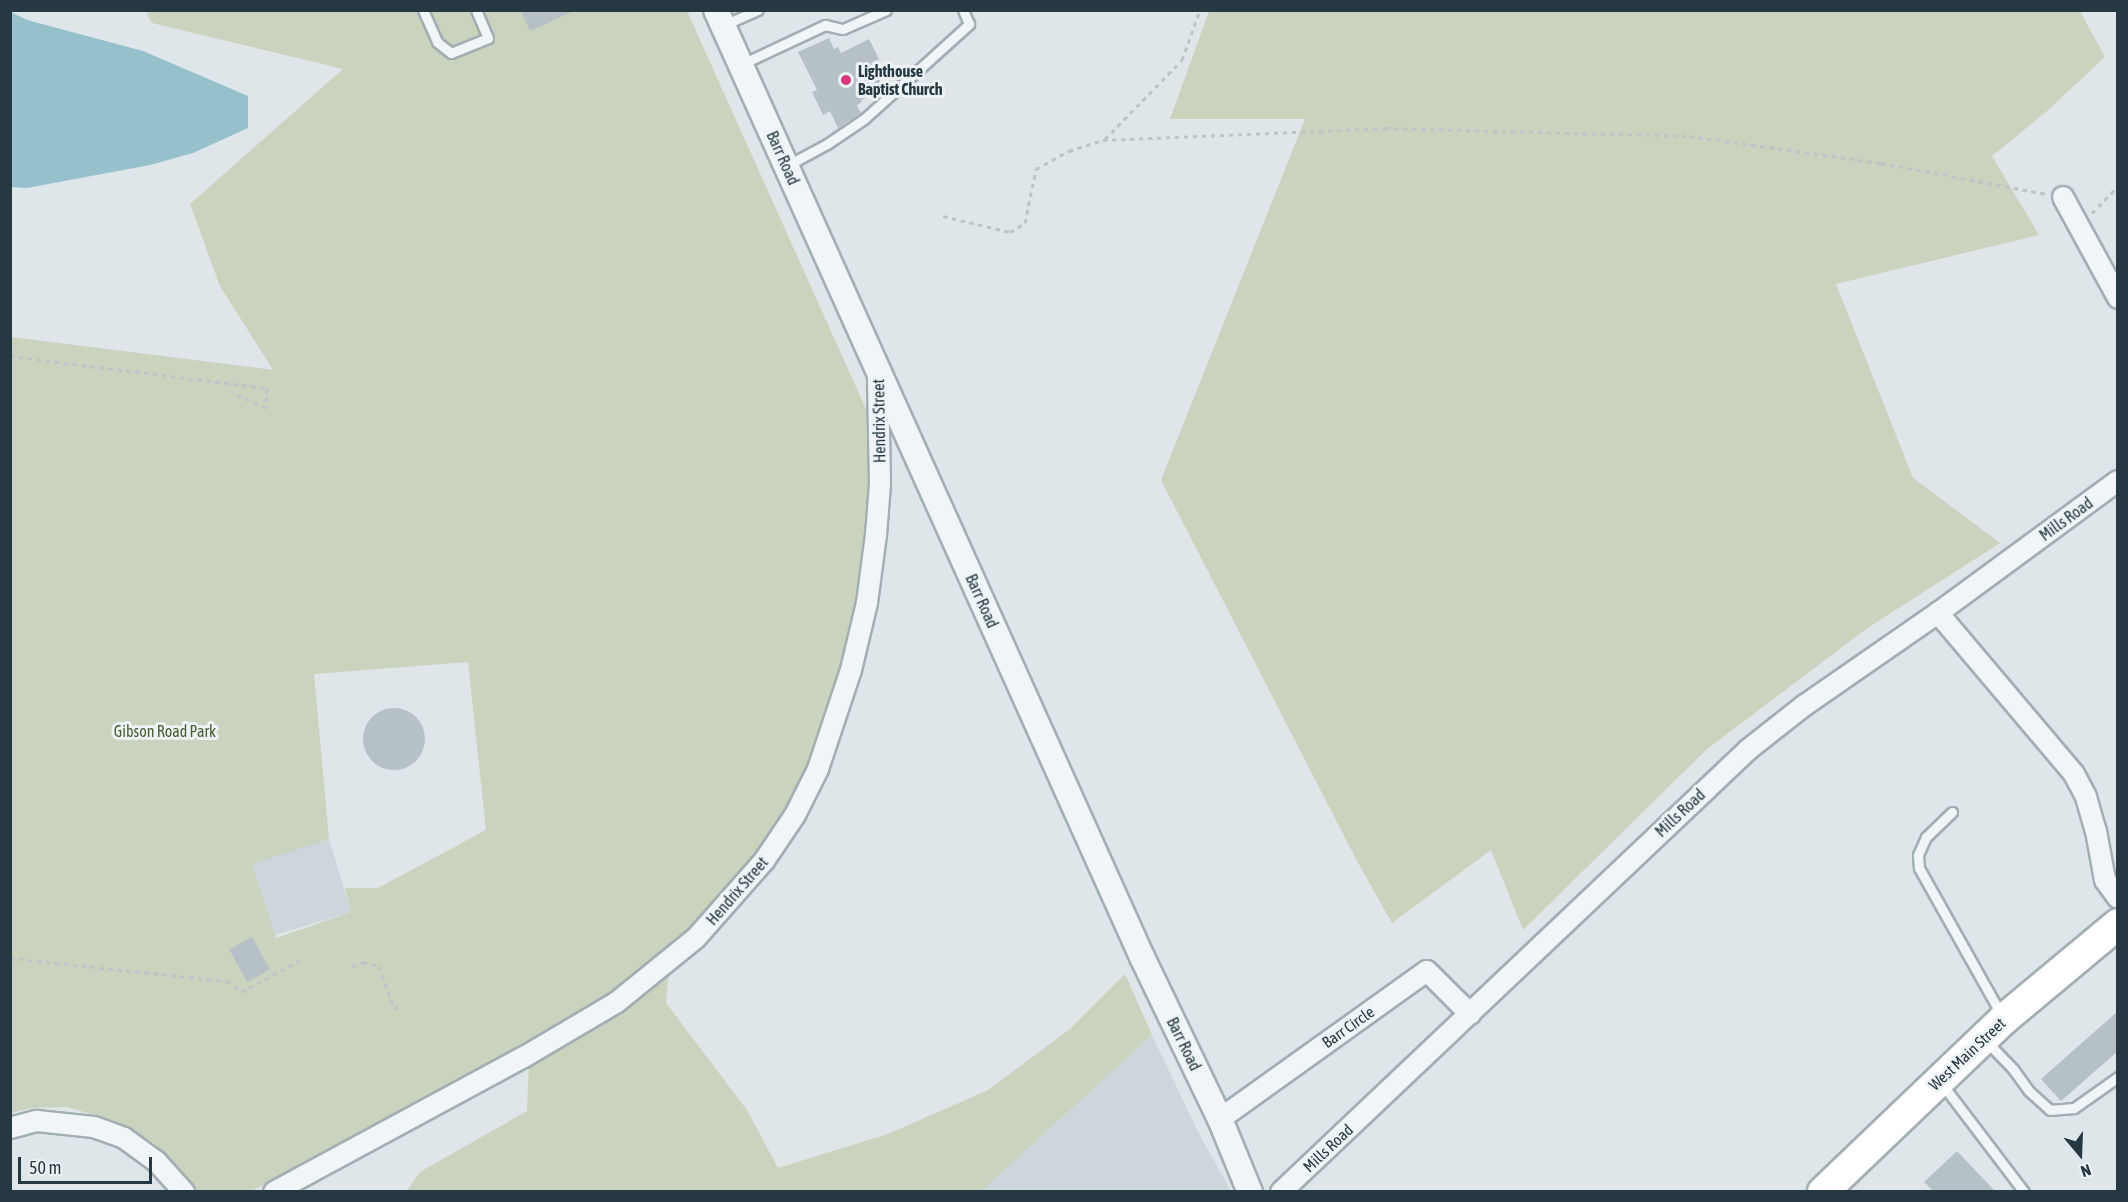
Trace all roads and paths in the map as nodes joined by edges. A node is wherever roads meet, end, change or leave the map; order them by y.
1 (423, 10) edge
2 (476, 10) edge
3 (758, 10) edge
4 (886, 10) edge
5 (963, 10) edge
6 (1200, 10) edge
7 (719, 18) edge
8 (740, 65) junction
9 (1103, 140) junction
10 (786, 167) junction
11 (2118, 186) edge
12 (2063, 197) joint
13 (943, 216) dead end
14 (2080, 225) junction
15 (2118, 298) edge
16 (10, 356) edge
17 (878, 369) junction
18 (231, 392) dead end
19 (2118, 481) edge
20 (1938, 613) junction
21 (1953, 812) dead end
22 (2118, 898) edge
23 (2118, 924) edge
24 (11, 959) edge
25 (299, 961) dead end
26 (352, 967) dead end
27 (400, 1006) dead end
28 (1470, 1014) junction
29 (1994, 1029) junction
30 (2118, 1077) edge
31 (1939, 1080) junction
32 (1220, 1119) junction
33 (10, 1128) edge
34 (1246, 1188) edge
35 (184, 1191) edge
36 (274, 1191) edge
37 (1281, 1191) edge
38 (1823, 1191) edge
39 (2024, 1191) edge

1 - 2 lane
3 - 7 lane
4 - 8 lane
5 - 10 lane
6 - 9 path
7 - 8 street, Barr Road
8 - 10 street, Barr Road
9 - 12 path
9 - 13 path
10 - 17 street, Barr Road
11 - 14 path
12 - 14 street
14 - 15 street
16 - 18 path
17 - 32 street, Barr Road
17 - 36 street, Hendrix Street
19 - 20 street, Mills Road
20 - 22 street
20 - 28 street, Mills Road
21 - 29 lane
23 - 29 main road, West Main Street
24 - 25 path
26 - 27 path
28 - 32 street, Barr Circle
28 - 37 street, Mills Road
29 - 30 lane
29 - 31 main road, West Main Street
31 - 38 main road, West Main Street
31 - 39 lane
32 - 34 street, Barr Road
33 - 35 street

